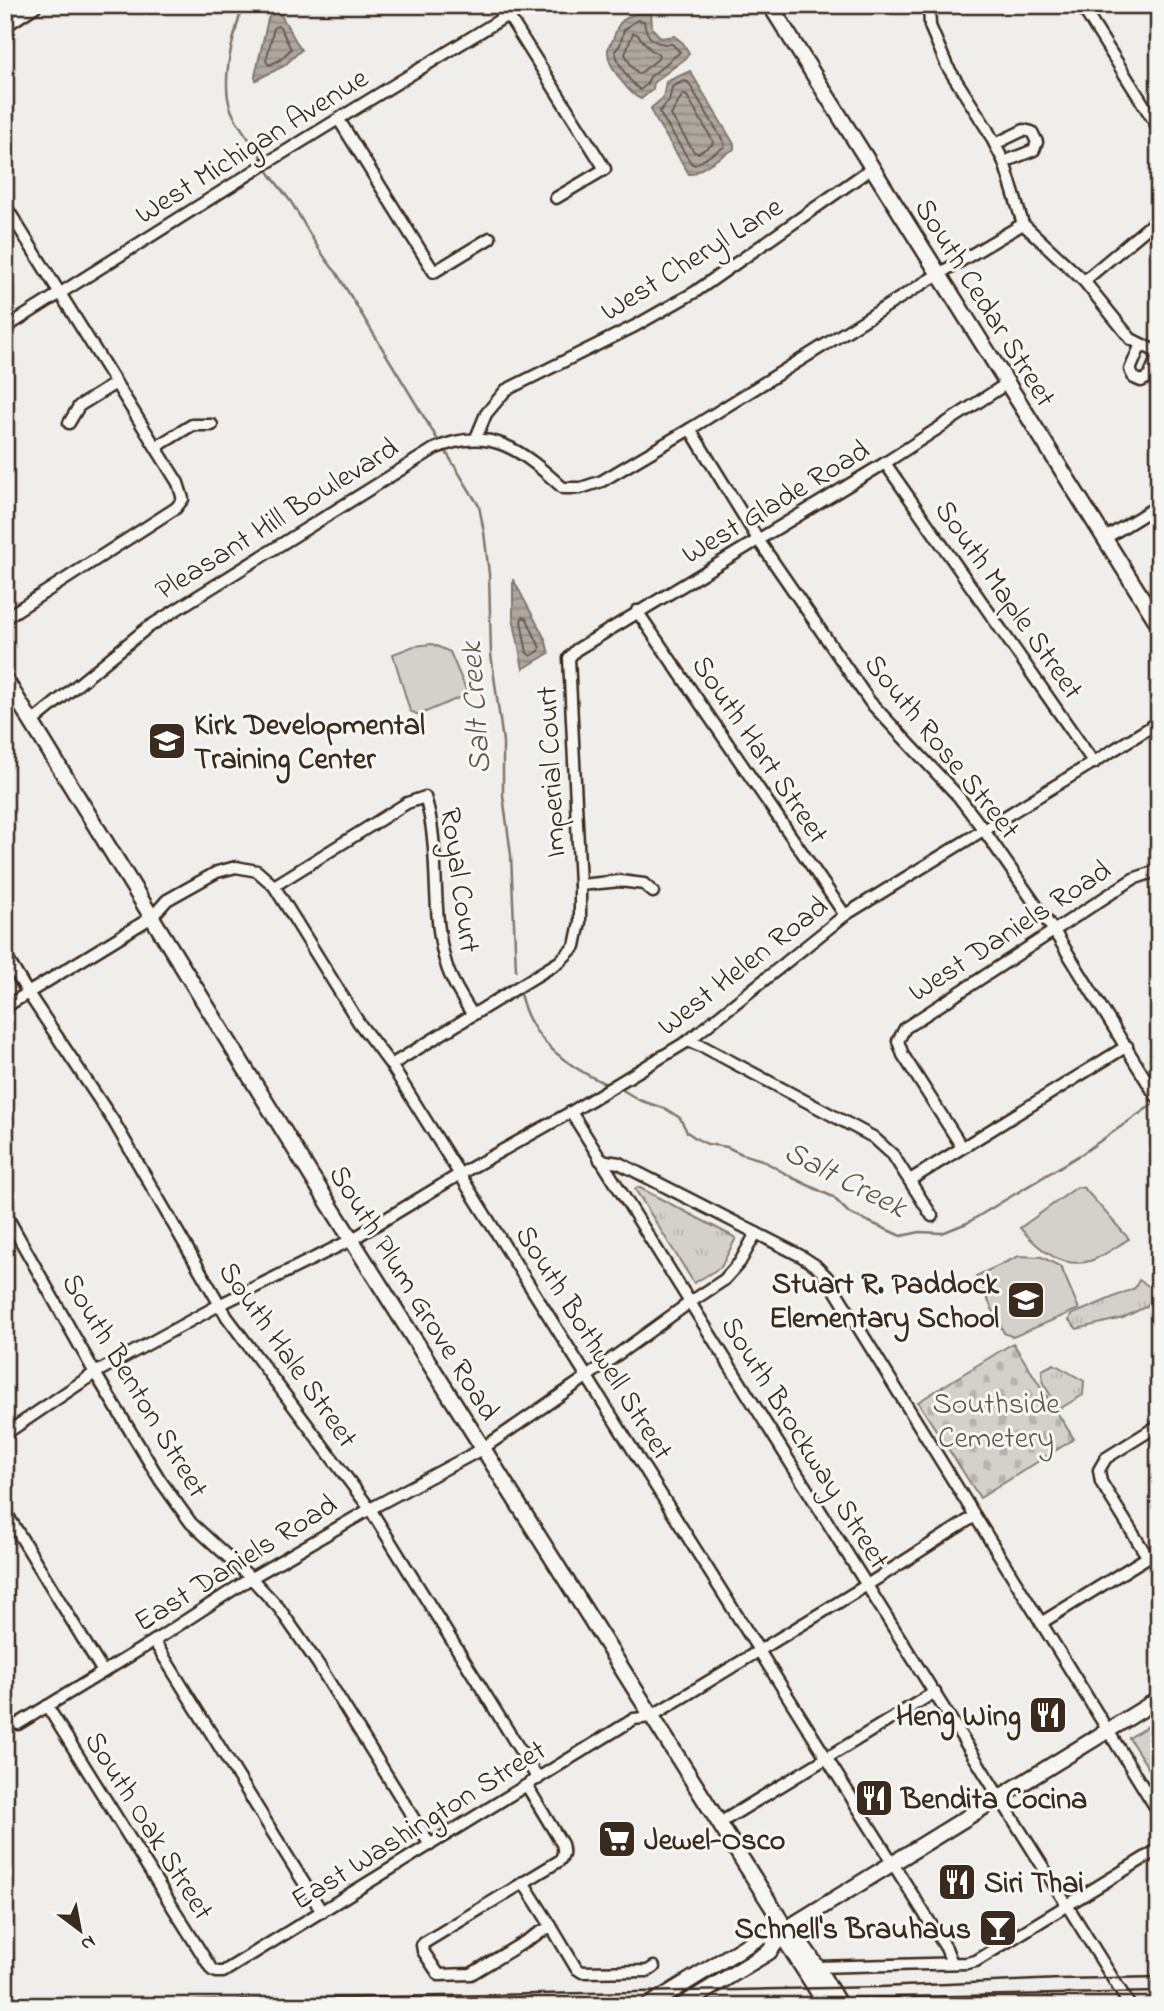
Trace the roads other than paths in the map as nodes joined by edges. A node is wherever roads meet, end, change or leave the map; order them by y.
1 (34, 5) edge
2 (524, 5) edge
3 (770, 5) edge
4 (929, 5) edge
5 (1081, 5) edge
6 (508, 15) junction
7 (5, 24) edge
8 (339, 120) junction
9 (1159, 129) edge
10 (995, 144) junction
11 (1004, 162) junction
12 (872, 168) junction
13 (556, 198) dead end
14 (5, 205) edge
15 (1159, 219) edge
16 (1023, 224) junction
17 (490, 238) dead end
18 (938, 274) junction
19 (1084, 281) junction
20 (61, 294) junction
21 (5, 328) edge
22 (1140, 344) junction
23 (1159, 353) edge
24 (116, 383) junction
25 (1006, 384) junction
26 (69, 423) dead end
27 (212, 425) dead end
28 (690, 429) junction
29 (476, 438) junction
30 (156, 447) junction
31 (886, 463) junction
32 (563, 488) junction
33 (559, 499) dead end
34 (1159, 505) edge
35 (1104, 539) junction
36 (759, 541) junction
37 (637, 611) junction
38 (5, 618) edge
39 (1159, 625) edge
40 (569, 658) joint
41 (5, 679) edge
42 (32, 722) junction
43 (1159, 722) edge
44 (1094, 763) junction
45 (983, 829) junction
46 (1157, 872) edge
47 (580, 885) junction
48 (274, 886) junction
49 (653, 892) dead end
50 (845, 915) junction
51 (152, 917) junction
52 (1054, 931) junction
53 (5, 955) edge
54 (28, 993) junction
55 (5, 1007) edge
56 (472, 1014) junction
57 (688, 1041) junction
58 (1127, 1046) junction
59 (391, 1065) junction
60 (1156, 1096) dead end
61 (571, 1112) junction
62 (962, 1147) junction
63 (600, 1160) junction
64 (460, 1174) junction
65 (910, 1180) junction
66 (5, 1213) edge
67 (932, 1216) dead end
68 (757, 1233) junction
69 (352, 1240) junction
70 (689, 1303) junction
71 (219, 1305) junction
72 (94, 1373) junction
73 (588, 1376) junction
74 (1159, 1425) edge
75 (5, 1434) edge
76 (482, 1449) junction
77 (370, 1509) junction
78 (5, 1511) edge
79 (975, 1516) junction
80 (1159, 1550) edge
81 (1147, 1556) junction
82 (251, 1578) junction
83 (867, 1585) junction
84 (1041, 1623) junction
85 (154, 1641) junction
86 (760, 1650) junction
87 (103, 1672) junction
88 (934, 1692) junction
89 (1159, 1699) edge
90 (47, 1706) junction
91 (650, 1717) junction
92 (18, 1724) dead end
93 (1107, 1731) junction
94 (826, 1758) junction
95 (538, 1779) junction
96 (527, 1786) junction
97 (999, 1796) junction
98 (1159, 1813) edge
99 (718, 1824) junction
100 (430, 1845) junction
101 (1159, 1849) edge
102 (892, 1863) junction
103 (523, 1882) junction
104 (1068, 1905) junction
105 (322, 1912) junction
106 (551, 1926) junction
107 (786, 1929) junction
108 (952, 1963) junction
109 (654, 1967) dead end
110 (816, 1967) junction
111 (212, 1970) joint
112 (648, 2006) edge
113 (681, 2006) edge
114 (827, 2006) edge
115 (840, 2006) edge
116 (1130, 2006) edge

1 - 7 main road
2 - 6 street, West Michigan Avenue
3 - 12 main road, South Cedar Street
4 - 10 street
5 - 9 street
6 - 8 street, West Michigan Avenue
6 - 13 street
8 - 17 street
8 - 20 street, West Michigan Avenue
10 - 11 street
10 - 11 street
11 - 16 street
12 - 18 main road, South Cedar Street
12 - 29 street, West Cheryl Lane
14 - 20 street
15 - 19 street
16 - 18 street
16 - 19 street
18 - 25 main road, South Cedar Street
18 - 28 street
19 - 22 street
20 - 21 street, West Michigan Avenue
20 - 24 street
22 - 23 street
22 - 23 street
24 - 26 street
24 - 30 street
25 - 31 street, West Glade Road
25 - 35 main road, South Cedar Street
27 - 30 street
28 - 32 street
28 - 36 street, South Rose Street
29 - 32 street, Pleasant Hill Boulevard
29 - 42 street, Pleasant Hill Boulevard
30 - 38 street
31 - 36 street, West Glade Road
31 - 44 street, South Maple Street
32 - 33 street
34 - 35 street
35 - 39 main road, South Cedar Street
36 - 37 street, West Glade Road
36 - 45 street, South Rose Street
37 - 40 street, West Glade Road
37 - 50 street, South Hart Street
40 - 47 street, Imperial Court
41 - 42 main road, South Plum Grove Road
42 - 51 main road, South Plum Grove Road
43 - 44 street, West Helen Road
44 - 45 street, West Helen Road
45 - 50 street, West Helen Road
45 - 52 street, South Rose Street
46 - 52 street, West Daniels Road
47 - 49 street, Imperial Court
47 - 56 street, Imperial Court
48 - 51 street, South Bothwell Street
48 - 56 street, Royal Court
48 - 59 street, South Bothwell Street
50 - 57 street, West Helen Road
51 - 54 street
51 - 69 main road, South Plum Grove Road
52 - 58 street, South Rose Street
52 - 62 street, West Daniels Road
53 - 54 street, South Hale Street
54 - 55 street
54 - 71 street, South Hale Street
56 - 59 street, Imperial Court
57 - 61 street, West Helen Road
57 - 65 street
58 - 60 street, South Rose Street
58 - 62 street
59 - 64 street, South Bothwell Street
61 - 63 street, South Brockway Street
61 - 64 street, West Helen Road
62 - 65 street
63 - 68 street
63 - 70 street, South Brockway Street
64 - 69 street, West Helen Road
64 - 73 street, South Bothwell Street
65 - 67 street
66 - 72 street, South Benton Street
68 - 70 street
68 - 79 street
69 - 71 street, West Helen Road
69 - 76 main road, South Plum Grove Road
70 - 73 street
70 - 83 street, South Brockway Street
71 - 72 street, West Helen Road
71 - 77 street, South Hale Street
72 - 75 street, West Helen Road
72 - 82 street, South Benton Street
73 - 76 street
73 - 86 street, South Bothwell Street
74 - 81 street
76 - 77 street, East Daniels Road
76 - 91 main road, South Plum Grove Road
77 - 82 street, East Daniels Road
77 - 95 street, South Hale Street
78 - 87 street
79 - 83 street, East Washington Street
79 - 84 street
80 - 81 street
81 - 84 street
82 - 85 street, East Daniels Road
82 - 100 street, South Benton Street
83 - 86 street, East Washington Street
83 - 88 street, South Brockway Street
84 - 93 street
85 - 87 street, East Daniels Road
85 - 105 street
86 - 91 street, East Washington Street
86 - 94 street, South Bothwell Street
87 - 90 street, East Daniels Road
88 - 94 street
88 - 97 street, South Brockway Street
89 - 93 main road
90 - 92 street, East Daniels Road
90 - 111 street, South Oak Street
91 - 95 street, East Washington Street
91 - 99 main road, South Plum Grove Road
93 - 97 main road
93 - 98 street
94 - 99 street
94 - 102 street, South Bothwell Street
95 - 96 street, East Washington Street
96 - 100 street, East Washington Street
96 - 103 street
97 - 102 main road
97 - 104 street, South Brockway Street
99 - 107 main road, South Plum Grove Road
100 - 105 street, East Washington Street
101 - 104 street
102 - 107 main road
102 - 108 street, South Bothwell Street
103 - 106 street
103 - 106 street
104 - 108 street
104 - 116 street, South Brockway Street
105 - 111 street, East Washington Street
106 - 109 street
107 - 110 main road
107 - 112 main road
107 - 113 main road
107 - 114 main road
108 - 110 street
110 - 115 main road

